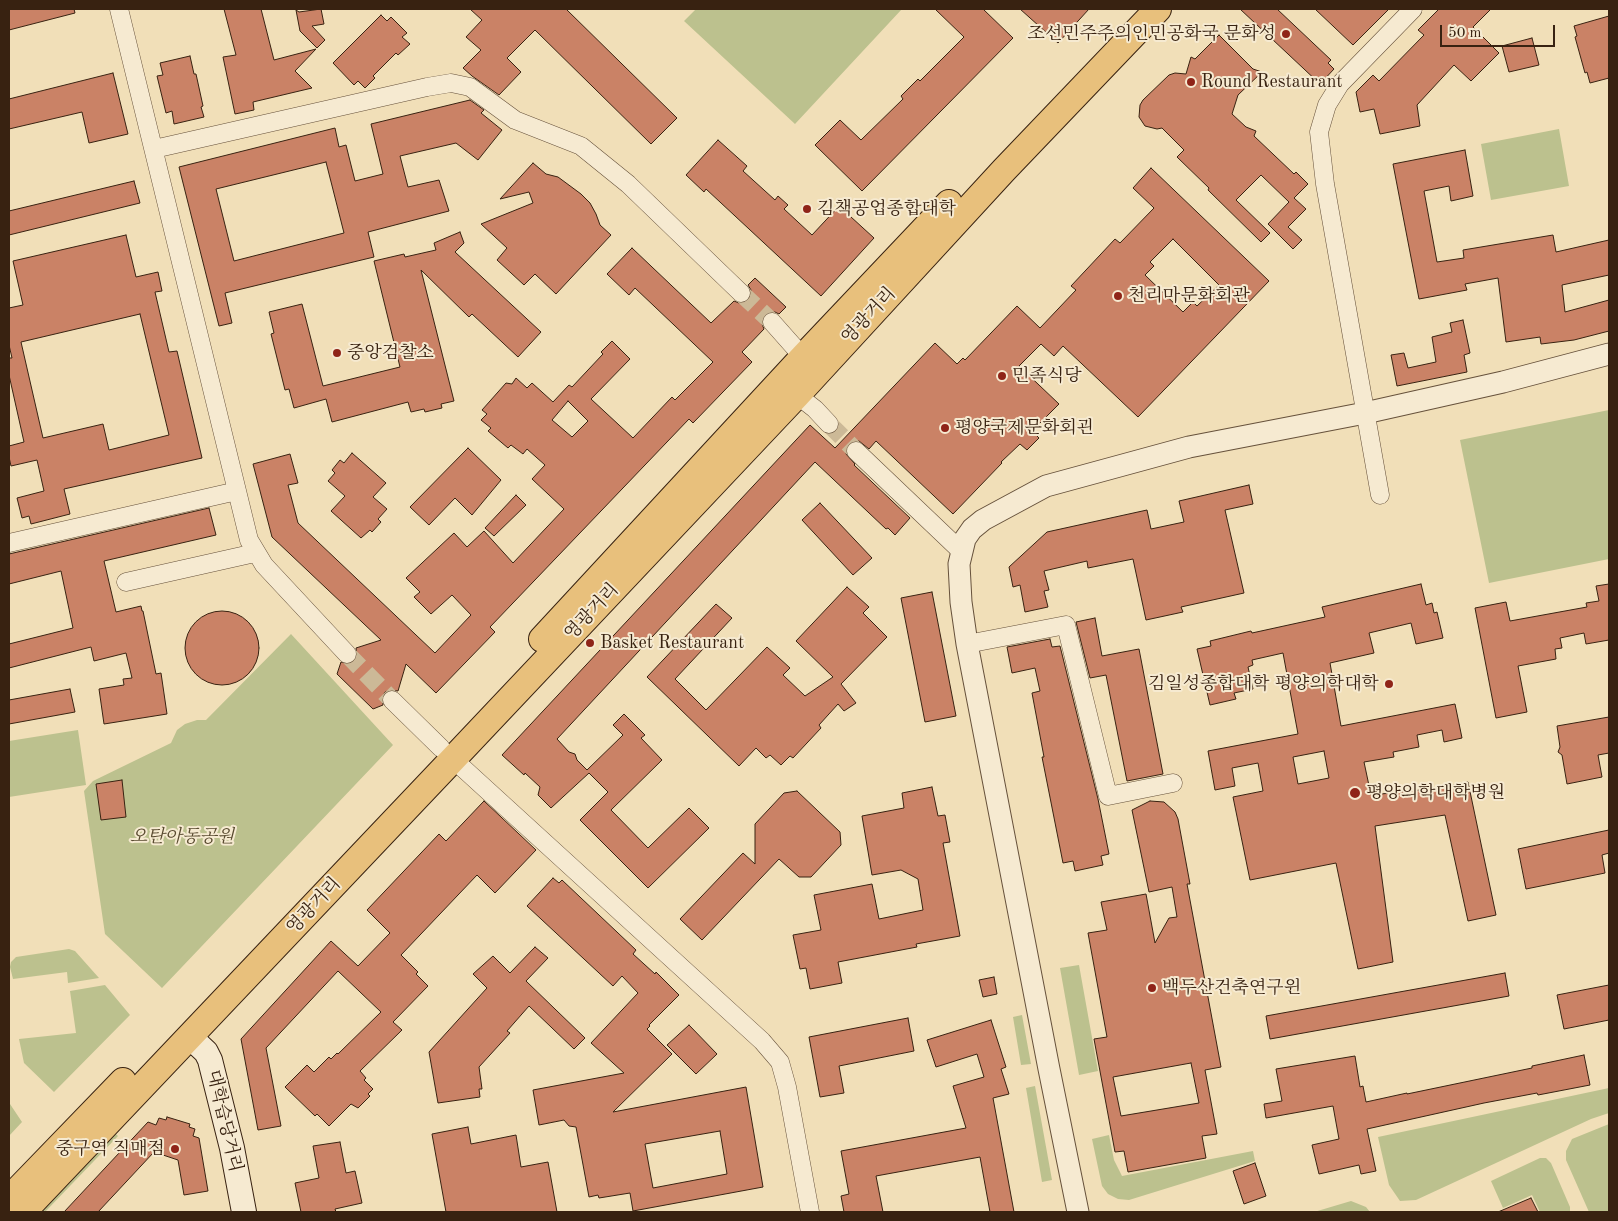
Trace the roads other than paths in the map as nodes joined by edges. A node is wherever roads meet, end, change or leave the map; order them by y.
1 (119, 9) edge
2 (1134, 9) edge
3 (1158, 9) edge
4 (1413, 9) edge
5 (154, 149) junction
6 (741, 292) tunnel mouth
7 (772, 322) tunnel mouth
8 (1609, 354) edge
9 (803, 357) junction
10 (797, 394) junction
11 (1365, 413) junction
12 (829, 424) tunnel mouth
13 (856, 451) tunnel mouth
14 (237, 491) junction
15 (1380, 495) dead end
16 (9, 543) edge
17 (962, 551) junction
18 (255, 553) junction
19 (126, 582) dead end
20 (967, 644) junction
21 (346, 654) tunnel mouth
22 (392, 700) tunnel mouth
23 (447, 754) junction
24 (1173, 783) dead end
25 (190, 1037) junction
26 (9, 1199) edge
27 (23, 1212) edge
28 (244, 1212) edge
29 (810, 1212) edge
30 (1078, 1212) edge

1 - 5 street
2 - 9 main road, 영광거리
3 - 10 main road, 영광거리
4 - 11 street
5 - 6 street
5 - 14 street
7 - 9 street
8 - 11 street
9 - 23 main road, 영광거리
10 - 12 street
10 - 23 main road, 영광거리
11 - 15 street
11 - 17 street
13 - 17 street
14 - 16 street
14 - 18 street
17 - 20 street
18 - 19 street
18 - 21 street
20 - 24 street
20 - 30 street
22 - 23 street
23 - 25 main road, 영광거리
23 - 26 main road, 영광거리
23 - 29 street
25 - 27 main road, 영광거리
25 - 28 main road, 대학습당거리

